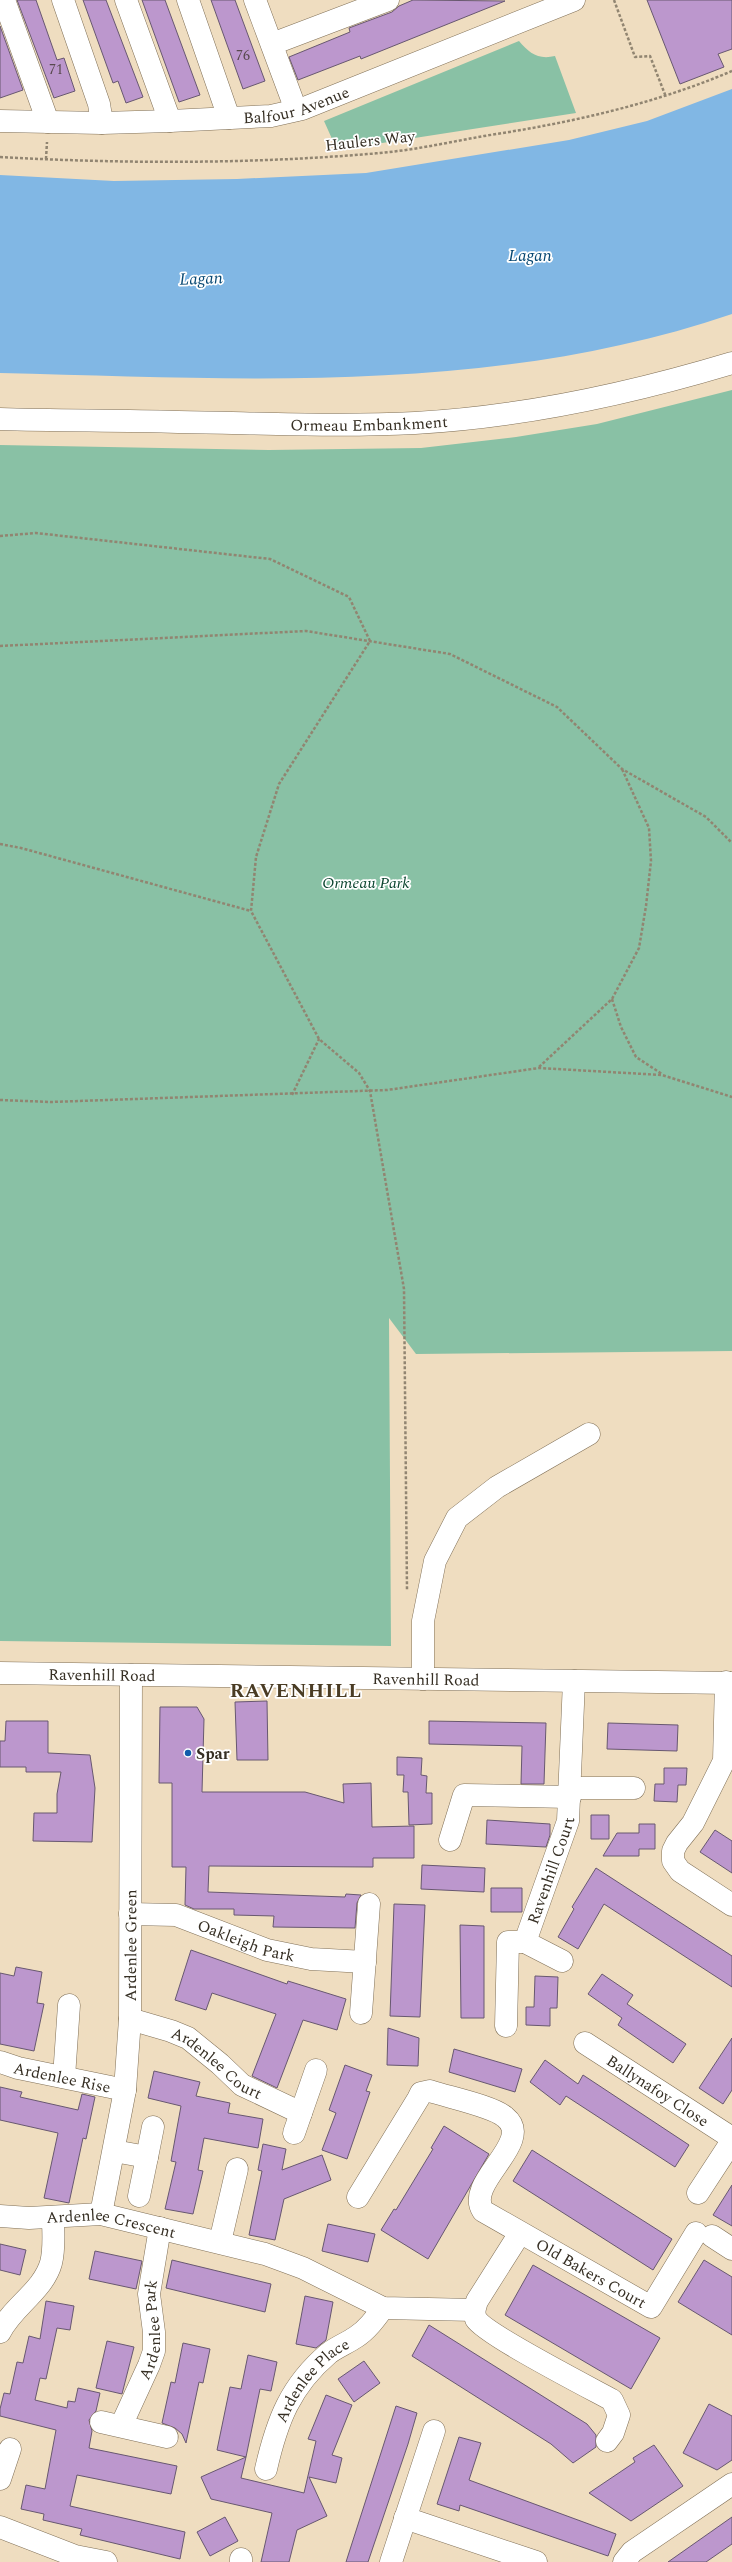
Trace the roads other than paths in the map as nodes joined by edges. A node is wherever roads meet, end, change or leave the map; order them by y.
1 (4, 0) edge
2 (63, 0) edge
3 (126, 0) edge
4 (188, 0) edge
5 (255, 0) edge
6 (388, 0) edge
7 (574, 0) edge
8 (272, 44) junction
9 (296, 110) junction
10 (230, 118) junction
11 (0, 121) edge
12 (170, 121) junction
13 (48, 122) junction
14 (102, 123) junction
15 (732, 363) edge
16 (0, 419) edge
17 (589, 1434) dead end
18 (0, 1673) edge
19 (131, 1675) junction
20 (423, 1679) junction
21 (574, 1681) junction
22 (729, 1683) edge
23 (634, 1788) dead end
24 (570, 1792) junction
25 (450, 1840) dead end
26 (369, 1904) dead end
27 (732, 1905) edge
28 (130, 1914) junction
29 (525, 1942) junction
30 (562, 1961) dead end
31 (365, 1962) junction
32 (69, 2005) dead end
33 (362, 2013) dead end
34 (130, 2019) junction
35 (506, 2026) dead end
36 (585, 2043) dead end
37 (0, 2062) edge
38 (316, 2070) dead end
39 (64, 2077) junction
40 (125, 2090) junction
41 (301, 2113) junction
42 (153, 2127) dead end
43 (294, 2133) dead end
44 (732, 2138) edge
45 (732, 2141) edge
46 (114, 2151) junction
47 (147, 2157) junction
48 (237, 2169) dead end
49 (698, 2193) dead end
50 (139, 2196) dead end
51 (358, 2197) dead end
52 (101, 2214) junction
53 (0, 2216) edge
54 (53, 2217) junction
55 (160, 2228) junction
56 (520, 2233) junction
57 (220, 2242) junction
58 (732, 2248) edge
59 (383, 2308) junction
60 (474, 2310) junction
61 (0, 2332) edge
62 (434, 2431) dead end
63 (167, 2437) dead end
64 (607, 2441) dead end
65 (10, 2449) dead end
66 (266, 2469) dead end
67 (0, 2479) edge
68 (732, 2484) edge
69 (405, 2518) junction
70 (0, 2527) edge
71 (106, 2562) edge
72 (391, 2562) edge
73 (536, 2562) edge
74 (624, 2562) edge

1 - 13 street
2 - 14 street
3 - 12 street
4 - 10 street
5 - 8 street
6 - 8 street
7 - 9 street, Balfour Avenue
8 - 9 street
9 - 10 street, Balfour Avenue
10 - 12 street, Balfour Avenue
11 - 13 street, Balfour Avenue
12 - 14 street, Balfour Avenue
13 - 14 street, Balfour Avenue
15 - 16 street, Ormeau Embankment
17 - 20 street
18 - 19 street, Ravenhill Road
19 - 20 street, Ravenhill Road
19 - 28 street, Ardenlee Green
20 - 21 street, Ravenhill Road
21 - 22 street, Ravenhill Road
21 - 24 street, Ravenhill Court
22 - 27 street
23 - 24 street, Ravenhill Court
24 - 25 street, Ravenhill Court
24 - 29 street, Ravenhill Court
26 - 31 street
28 - 31 street, Oakleigh Park
28 - 34 street, Ardenlee Green
29 - 30 street, Ravenhill Court
29 - 35 street, Ravenhill Court
31 - 33 street
32 - 39 street
34 - 40 street, Ardenlee Green
34 - 41 street, Ardenlee Court
36 - 44 street, Ballynafoy Close
37 - 39 street, Ardenlee Rise
38 - 41 street
39 - 40 street, Ardenlee Rise
40 - 46 street, Ardenlee Green
41 - 43 street
42 - 47 street
45 - 49 street
46 - 47 street
46 - 52 street, Ardenlee Green
47 - 50 street
48 - 57 street
51 - 56 street, Old Bakers Court
52 - 54 street, Ardenlee Crescent
52 - 55 street, Ardenlee Crescent
53 - 54 street, Ardenlee Crescent
54 - 61 street
55 - 57 street, Ardenlee Crescent
55 - 63 street, Ardenlee Park
56 - 58 street, Old Bakers Court
56 - 60 street, Old Bakers Court
57 - 59 street, Ardenlee Crescent
59 - 60 street
59 - 66 street, Ardenlee Place
60 - 64 street
62 - 69 street
65 - 67 street
68 - 74 street
69 - 72 street
69 - 73 street
70 - 71 street

